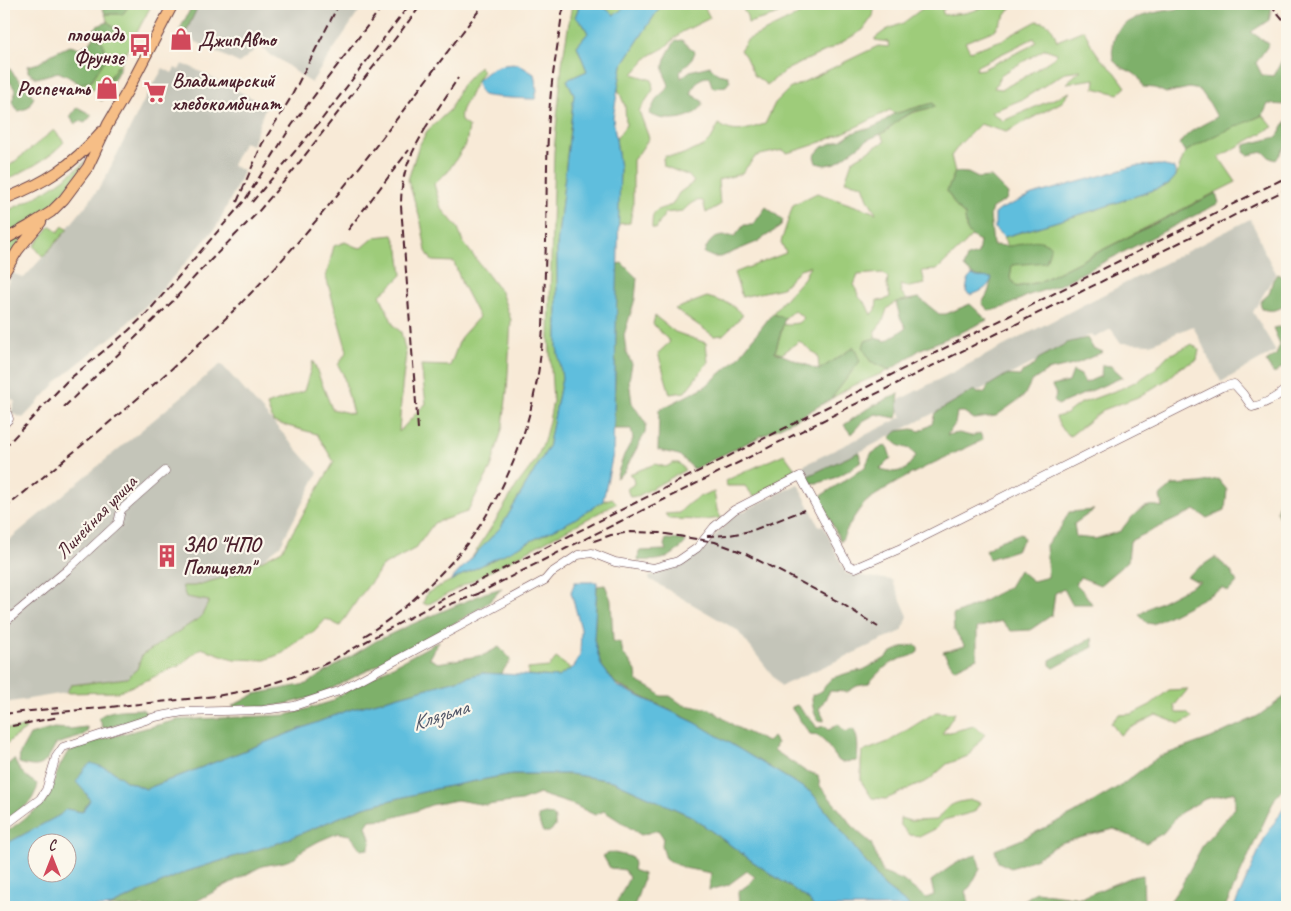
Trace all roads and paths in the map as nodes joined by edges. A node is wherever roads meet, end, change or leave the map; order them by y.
1 (173, 4) edge
2 (108, 124) junction
3 (4, 199) edge
4 (51, 212) junction
5 (4, 240) edge
6 (4, 273) edge
7 (1287, 388) edge
8 (4, 403) edge
9 (4, 424) edge
10 (165, 471) dead end
11 (4, 623) edge
12 (4, 826) edge

1 - 2 main road
2 - 3 main road
2 - 4 main road
4 - 5 main road
4 - 6 main road
7 - 12 street
8 - 9 street
10 - 11 street, Линейная улица

